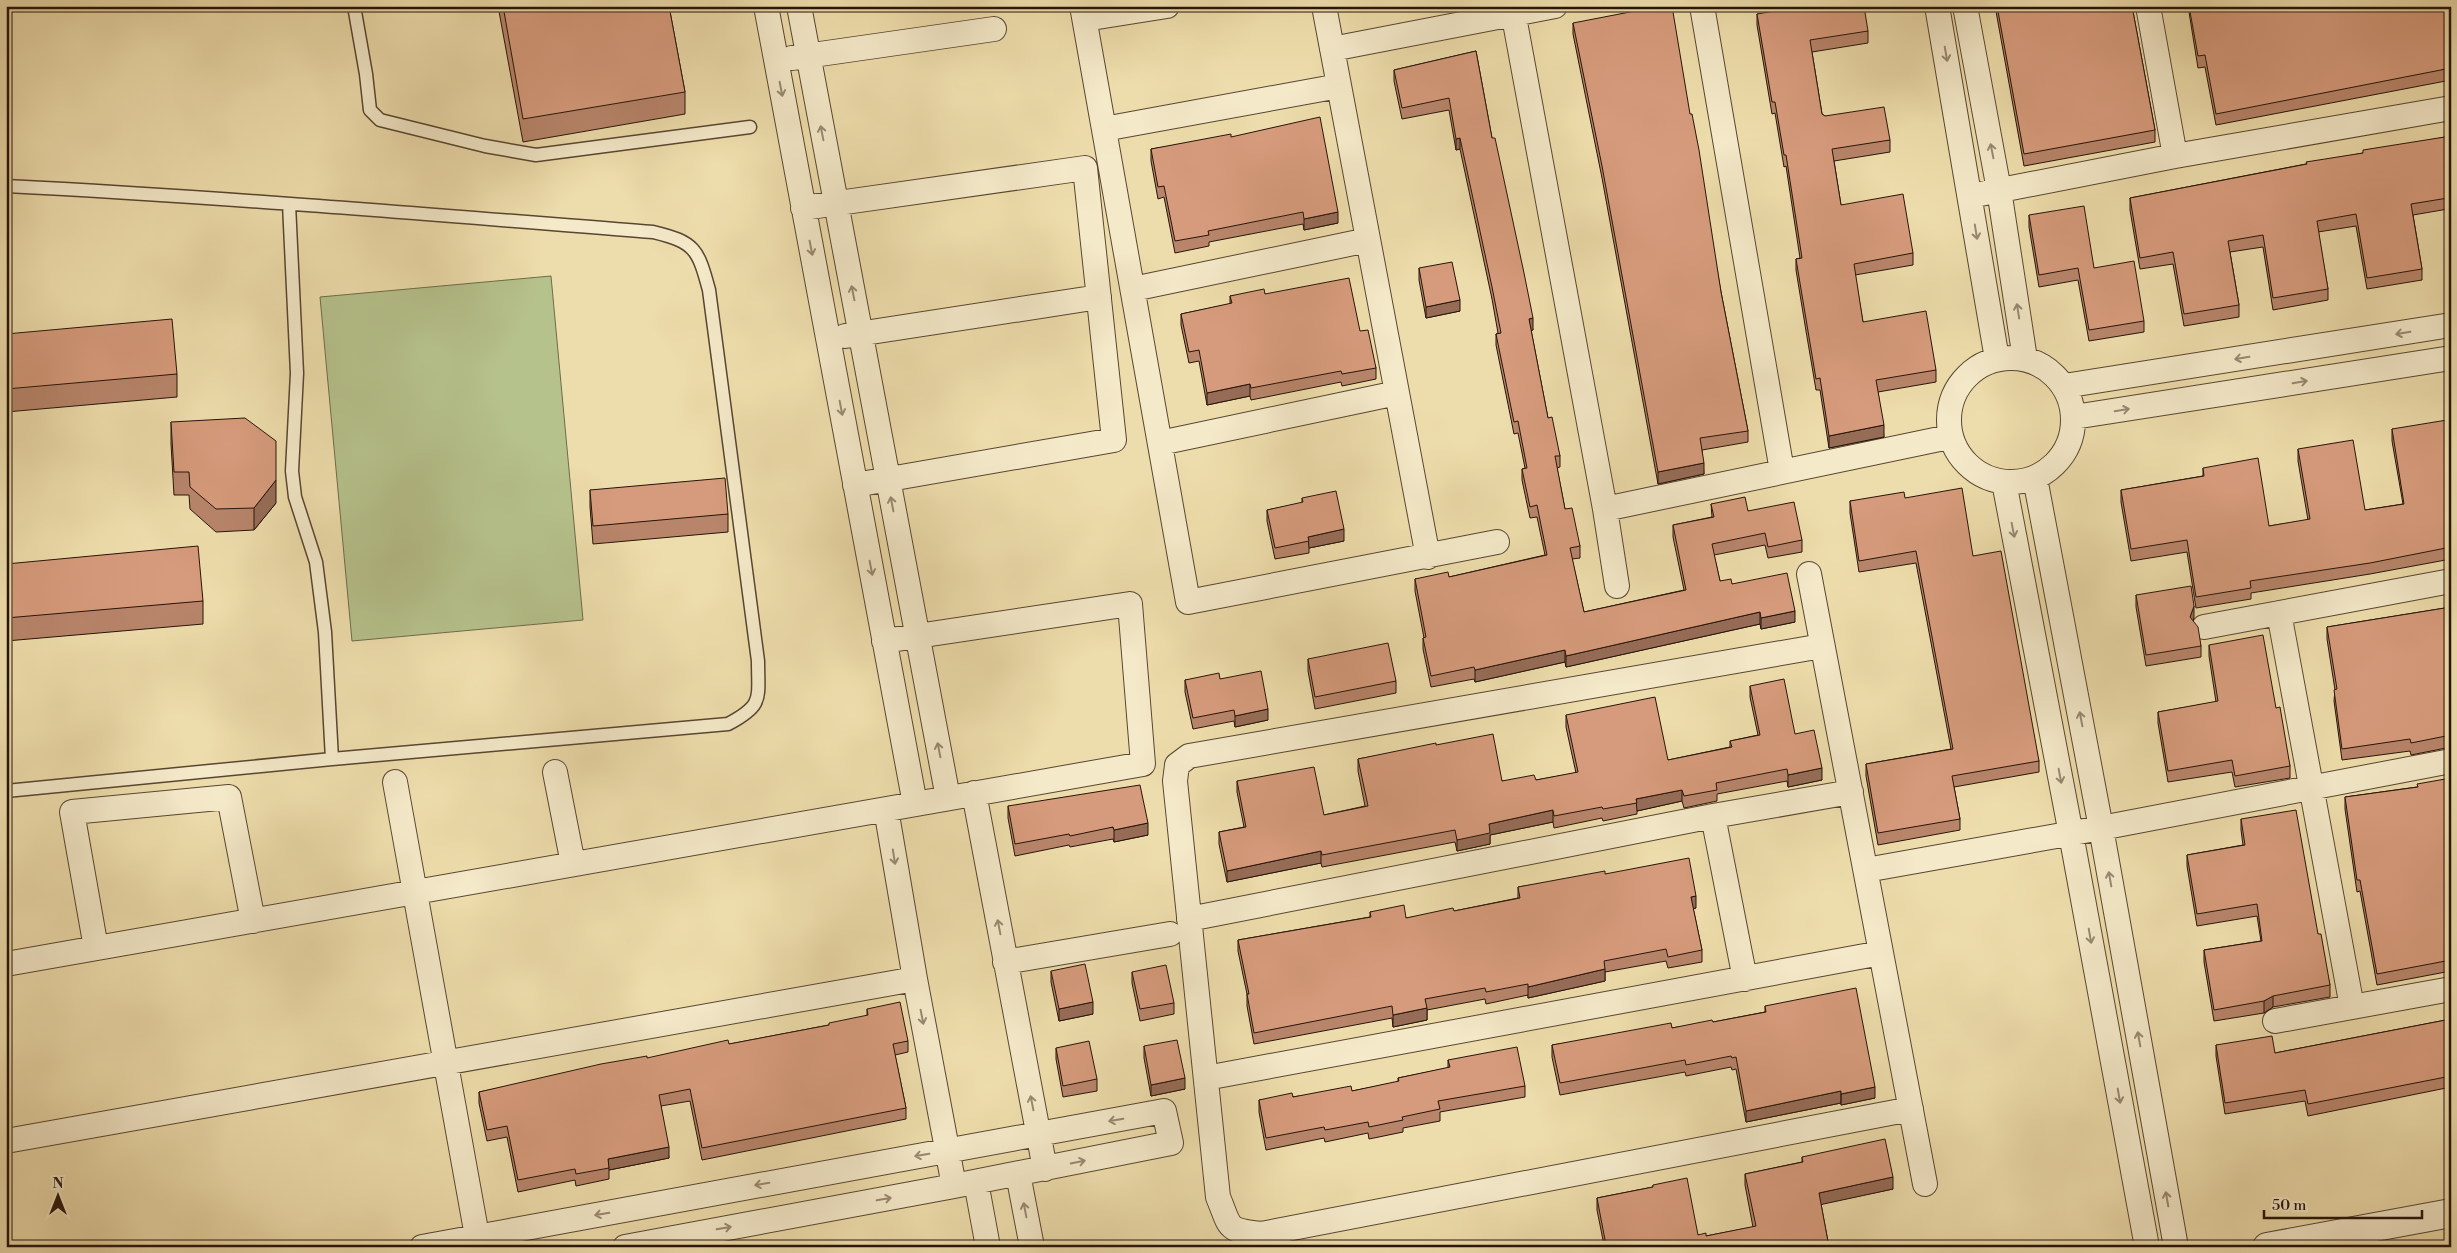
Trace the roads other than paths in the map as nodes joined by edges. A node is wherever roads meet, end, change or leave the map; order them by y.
1 (354, 6) edge
2 (766, 6) edge
3 (798, 6) edge
4 (1167, 6) edge
5 (1324, 6) edge
6 (1555, 6) edge
7 (1702, 6) edge
8 (1937, 6) edge
9 (1965, 6) edge
10 (2148, 6) edge
11 (1513, 10) edge
12 (1084, 13) edge
13 (994, 30) dead end
14 (1332, 49) junction
15 (808, 56) junction
16 (776, 60) junction
17 (1339, 86) junction
18 (2451, 108) edge
19 (750, 127) dead end
20 (1104, 129) junction
21 (2175, 156) junction
22 (6, 186) edge
23 (1999, 190) junction
24 (1970, 196) junction
25 (289, 204) junction
26 (836, 204) junction
27 (803, 208) junction
28 (1368, 240) junction
29 (1133, 289) junction
30 (1099, 297) junction
31 (2451, 325) edge
32 (860, 334) junction
33 (828, 339) junction
34 (2451, 358) edge
35 (1997, 359) junction
36 (2025, 359) junction
37 (2064, 386) junction
38 (1397, 393) junction
39 (2074, 417) junction
40 (1949, 436) junction
41 (1160, 444) junction
42 (1782, 471) junction
43 (2035, 478) junction
44 (888, 479) junction
45 (2004, 482) junction
46 (855, 484) junction
47 (1605, 508) junction
48 (1497, 542) dead end
49 (1428, 556) junction
50 (1809, 574) dead end
51 (2451, 581) edge
52 (1617, 586) dead end
53 (2279, 613) junction
54 (2204, 627) dead end
55 (917, 636) junction
56 (884, 641) junction
57 (1822, 646) junction
58 (332, 759) junction
59 (2451, 761) edge
60 (555, 772) dead end
61 (395, 782) dead end
62 (2311, 786) junction
63 (6, 791) edge
64 (1850, 792) junction
65 (974, 794) junction
66 (948, 798) junction
67 (915, 804) junction
68 (886, 809) junction
69 (1713, 816) junction
70 (2101, 828) junction
71 (2071, 834) junction
72 (573, 864) junction
73 (1866, 870) junction
74 (415, 894) junction
75 (1189, 919) junction
76 (253, 921) junction
77 (1170, 934) dead end
78 (96, 948) junction
79 (1881, 953) junction
80 (1006, 962) junction
81 (6, 964) edge
82 (914, 979) junction
83 (1745, 979) junction
84 (2451, 989) edge
85 (2352, 1007) junction
86 (2275, 1021) dead end
87 (445, 1063) junction
88 (1206, 1078) junction
89 (1911, 1109) junction
90 (1038, 1134) junction
91 (6, 1141) edge
92 (948, 1150) junction
93 (2160, 1154) junction
94 (2131, 1160) junction
95 (1044, 1168) junction
96 (1018, 1174) junction
97 (965, 1184) junction
98 (1925, 1184) dead end
99 (2451, 1213) edge
100 (2362, 1238) edge
101 (478, 1242) edge
102 (422, 1247) edge
103 (624, 1247) edge
104 (988, 1247) edge
105 (1032, 1247) edge
106 (2147, 1247) edge
107 (2176, 1247) edge
108 (2267, 1247) edge

1 - 19 lane
2 - 16 street
3 - 15 street
4 - 12 street
5 - 14 street
6 - 11 street
7 - 42 street
8 -> 24 street
23 -> 9 street
10 - 21 street
11 - 14 street
11 - 47 street
12 - 20 street
13 - 15 street
14 - 17 street
15 - 16 street
26 -> 15 street
16 -> 27 street
17 - 20 street
17 - 28 street
18 - 21 street
20 - 29 street
21 - 23 street
22 - 25 lane
23 - 24 street
36 -> 23 street
24 -> 35 street
25 - 58 lane
25 - 58 lane
26 - 27 street
26 - 30 street
32 -> 26 street
27 -> 33 street
28 - 29 street
28 - 38 street
29 - 41 street
30 - 32 street
30 - 44 street
31 -> 37 street
32 - 33 street
32 - 44 street
33 -> 46 street
39 -> 34 street
35 - 36 street
35 - 40 street
36 - 37 street
37 - 39 street
38 - 41 street
38 - 49 street
39 - 43 street
40 - 42 street
40 - 45 street
41 - 49 street
42 - 47 street
43 - 45 street
70 -> 43 street
44 - 46 street
55 -> 44 street
45 -> 71 street
46 -> 56 street
47 - 52 street
48 - 49 street
50 - 57 street
51 - 53 street
53 - 54 street
53 - 62 street
55 - 56 street
55 - 65 street
66 -> 55 street
56 - 67 street
57 - 64 street
57 - 75 street
58 - 63 lane
59 - 62 street
60 - 72 street
61 - 74 street
62 - 70 street
62 - 85 street
64 - 69 street
64 - 73 street
65 - 66 street
80 -> 65 street
66 - 67 street
67 - 68 street
68 - 72 street
68 -> 82 street
69 - 75 street
69 - 83 street
70 - 71 street
93 -> 70 street
71 - 73 street
71 -> 94 street
72 - 74 street
73 - 79 street
74 - 76 street
74 - 87 street
75 - 88 street
76 - 78 street
76 - 78 street
77 - 80 street
78 - 81 street
79 - 83 street
79 - 89 street
90 -> 80 street
82 - 87 street
82 -> 92 street
83 - 88 street
84 - 85 street
85 - 86 street
87 - 91 street
87 - 101 street
88 - 89 street
89 - 98 street
90 - 92 street
90 - 95 street
95 -> 90 street
92 - 97 street
92 -> 101 street
93 - 94 street
107 -> 93 street
94 - 106 street
95 - 96 street
96 - 97 street
105 -> 96 street
103 -> 97 street
97 - 104 street
99 - 100 street
100 - 108 street
101 - 102 street

